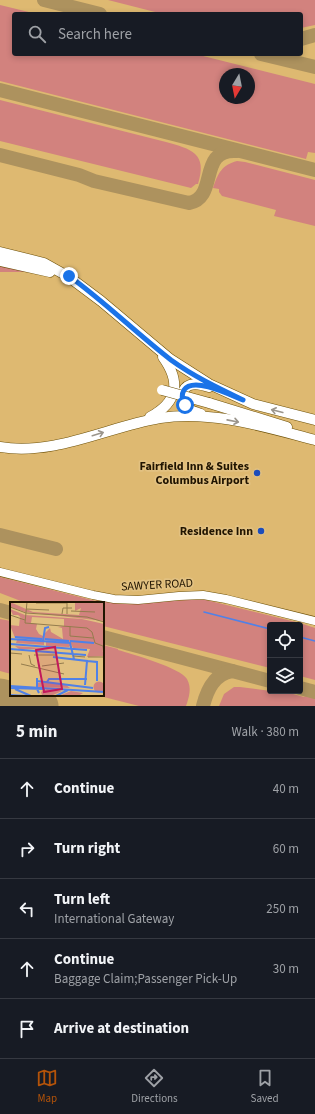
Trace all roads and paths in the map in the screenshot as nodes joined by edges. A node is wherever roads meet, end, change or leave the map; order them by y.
1 (0, 252) edge
2 (0, 261) edge
3 (86, 289) junction
4 (155, 347) junction
5 (162, 390) dead end
6 (243, 400) junction
7 (211, 417) junction
8 (315, 420) edge
9 (139, 422) junction
10 (315, 436) edge
11 (0, 440) edge
12 (315, 440) edge
13 (71, 442) junction
14 (0, 447) edge
15 (0, 572) edge
16 (315, 621) edge

1 - 3 main road
2 - 3 main road
3 - 4 main road
4 - 6 main road
4 - 9 main road
5 - 10 main road, bridge
6 - 7 main road
8 -> 6 main road
7 - 9 main road
7 -> 12 main road
13 -> 9 main road
11 - 13 main road
13 - 14 main road
15 - 16 street, SAWYER ROAD

